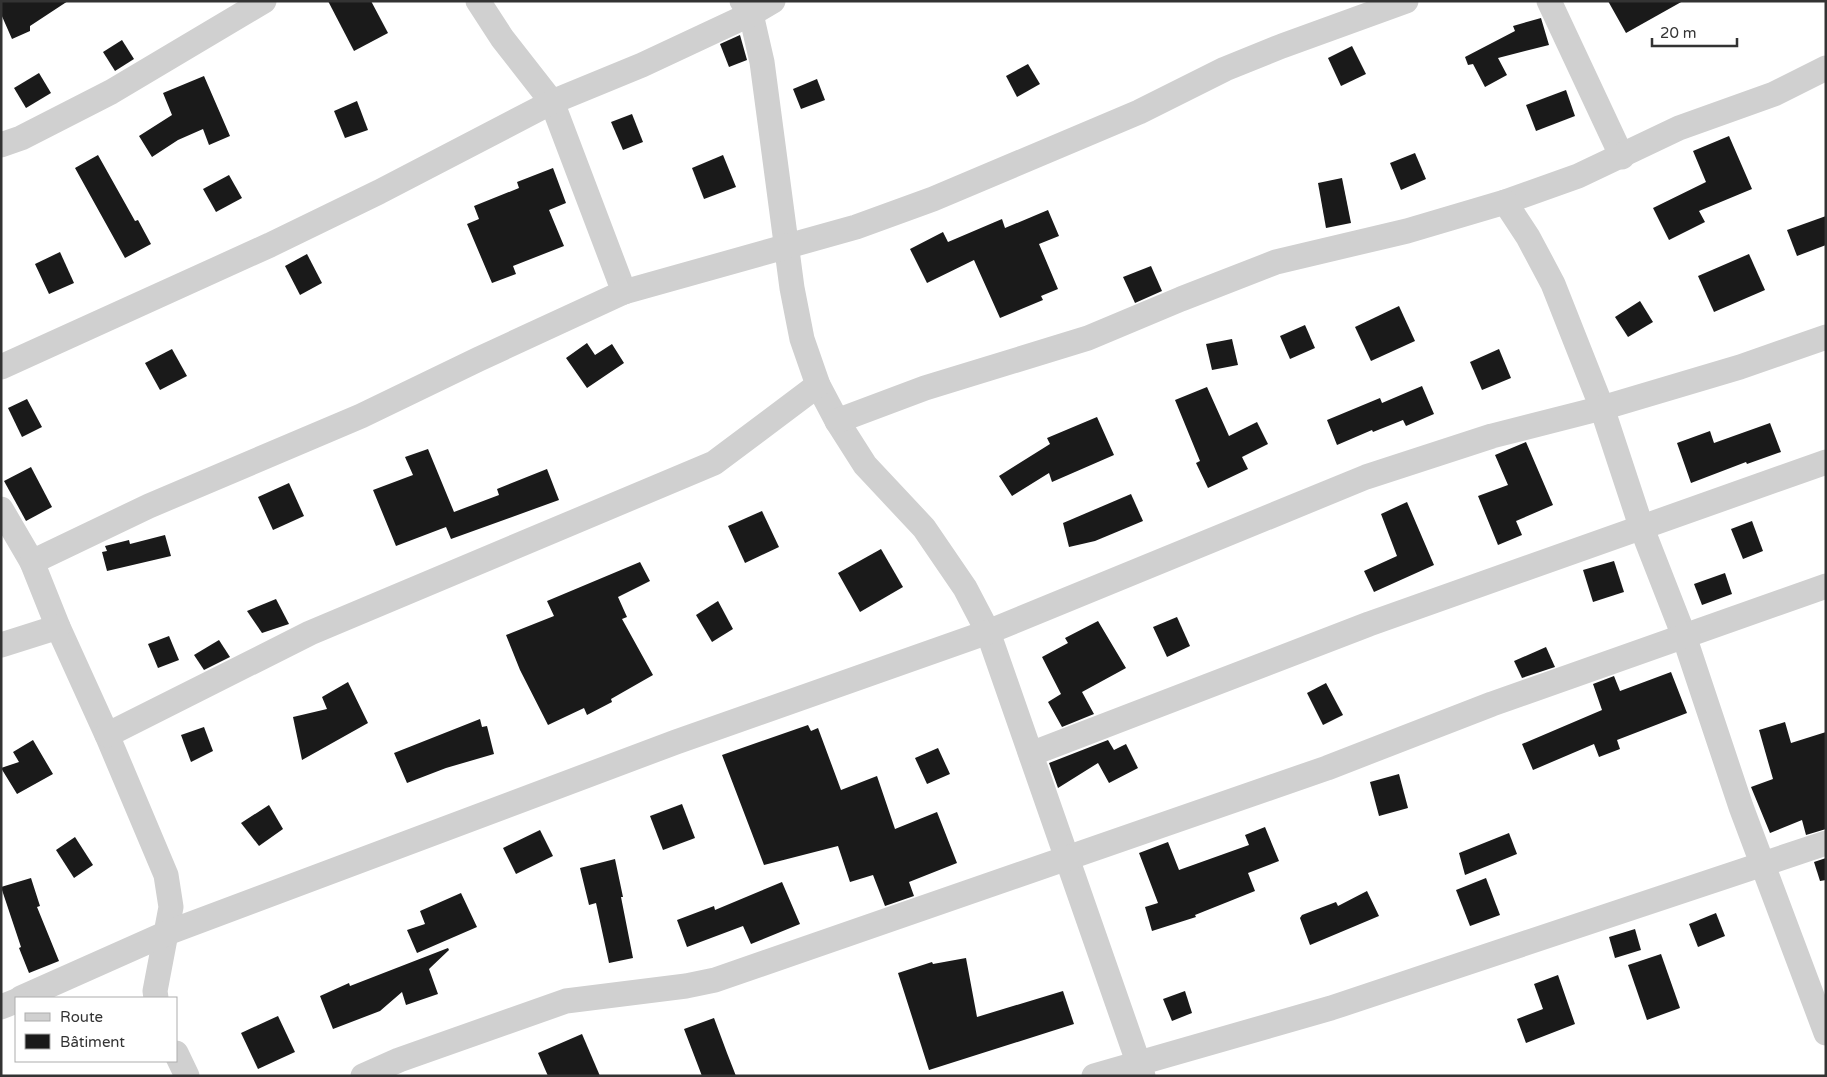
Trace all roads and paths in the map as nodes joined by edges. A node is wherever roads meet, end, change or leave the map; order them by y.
1 (264, 1) edge
2 (478, 1) edge
3 (773, 1) edge
4 (1406, 1) edge
5 (1549, 1) edge
6 (746, 8) edge
7 (1826, 68) edge
8 (552, 102) junction
9 (1, 144) edge
10 (1622, 156) junction
11 (1505, 202) junction
12 (787, 246) junction
13 (624, 292) junction
14 (1826, 337) edge
15 (1, 367) edge
16 (818, 385) junction
17 (1602, 408) junction
18 (837, 421) junction
19 (1826, 462) edge
20 (1, 509) edge
21 (1641, 526) junction
22 (32, 562) junction
23 (1826, 586) edge
24 (58, 627) junction
25 (988, 632) junction
26 (1684, 636) junction
27 (1, 645) edge
28 (107, 735) junction
29 (1031, 754) junction
30 (1826, 843) edge
31 (1066, 858) junction
32 (1763, 863) junction
33 (167, 933) junction
34 (24, 997) edge
35 (156, 997) edge
36 (15, 1001) edge
37 (1, 1007) edge
38 (1826, 1033) edge
39 (178, 1057) edge
40 (1140, 1069) edge
41 (187, 1076) edge
42 (362, 1076) edge
43 (1094, 1076) edge

1 - 9 street
2 - 8 street
3 - 6 street
4 - 12 street
5 - 10 street
6 - 8 street
6 - 12 street
7 - 10 street
8 - 13 street
8 - 15 street
10 - 11 street
11 - 17 street
11 - 18 street
12 - 13 street
12 - 16 street
13 - 22 street
14 - 17 street
16 - 18 street
16 - 28 street
17 - 21 street
17 - 25 street
18 - 25 street
19 - 21 street
20 - 22 street
21 - 26 street
21 - 29 street
22 - 24 street
23 - 26 street
24 - 27 street
24 - 28 street
25 - 29 street
25 - 33 street
26 - 31 street
26 - 32 street
28 - 33 street
29 - 31 street
30 - 32 street
31 - 40 street
31 - 42 street
32 - 38 street
32 - 40 street
33 - 34 street
33 - 35 street
36 - 37 street
39 - 41 street
40 - 43 street

